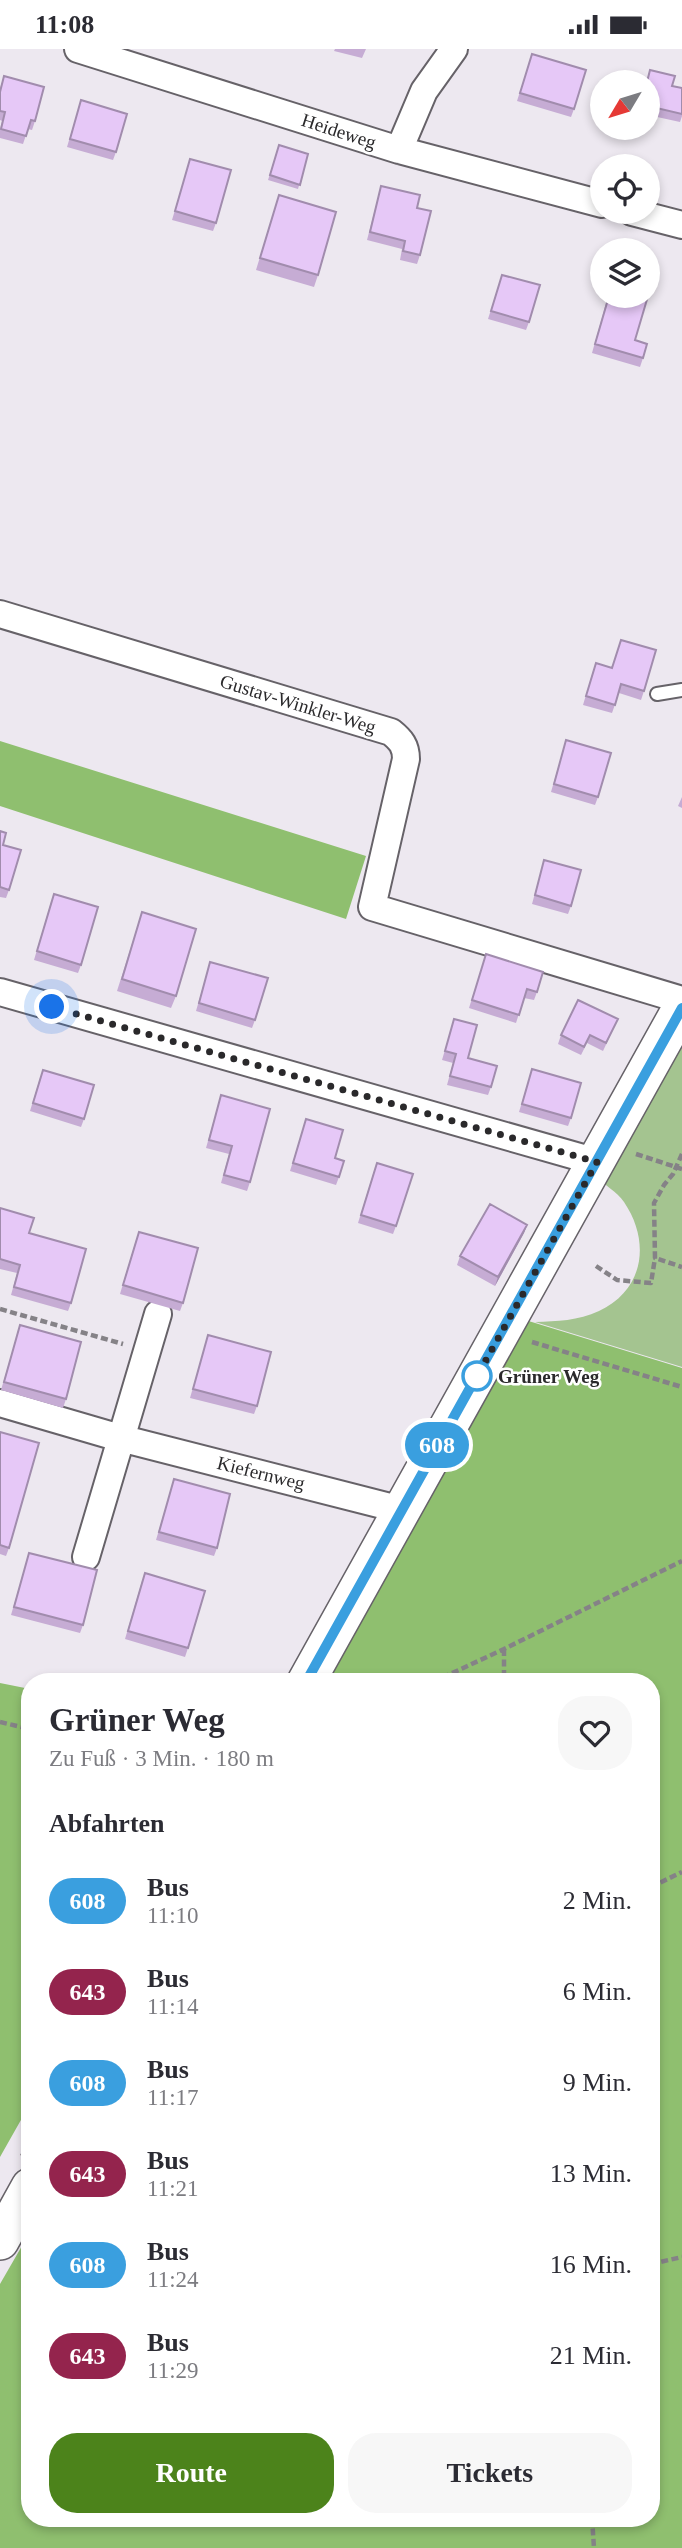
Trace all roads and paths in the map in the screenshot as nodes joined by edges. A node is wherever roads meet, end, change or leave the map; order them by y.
1 (78, 49) edge
2 (454, 49) edge
3 (399, 150) junction
4 (590, 201) edge
5 (660, 219) edge
6 (682, 225) edge
7 (0, 614) edge
8 (682, 690) edge
9 (657, 694) dead end
10 (0, 992) edge
11 (682, 1000) edge
12 (682, 1007) edge
13 (602, 1153) junction
14 (682, 1154) edge
15 (676, 1167) junction
16 (682, 1169) edge
17 (654, 1258) junction
18 (596, 1266) dead end
19 (682, 1267) edge
20 (0, 1309) edge
21 (158, 1314) dead end
22 (502, 1332) junction
23 (147, 1351) junction
24 (682, 1387) edge
25 (0, 1403) edge
26 (120, 1438) junction
27 (402, 1510) junction
28 (86, 1557) dead end
29 (682, 1561) edge
30 (503, 1649) junction
31 (311, 1673) edge
32 (452, 1673) edge
33 (504, 1673) edge
34 (0, 1722) edge
35 (21, 1727) edge
36 (682, 1873) edge
37 (660, 1883) edge
38 (21, 2203) edge
39 (0, 2241) edge
40 (682, 2257) edge
41 (660, 2262) edge
42 (593, 2527) edge
43 (594, 2548) edge

1 - 3 street, Heideweg
2 - 3 street
3 - 4 street, Heideweg
5 - 6 street
7 - 11 street, Gustav-Winkler-Weg
8 - 9 lane
10 - 13 street
12 - 13 street
13 - 15 path
13 - 22 street
14 - 15 path
15 - 16 path
15 - 17 path
17 - 18 path
17 - 19 path
20 - 23 path
21 - 23 street
22 - 24 path
22 - 27 street
23 - 26 street
25 - 26 street, Kiefernweg
26 - 27 street, Kiefernweg
26 - 28 street
27 - 31 street
29 - 30 path
30 - 32 path
30 - 33 path
34 - 35 path
36 - 37 path
38 - 39 street
40 - 41 path
42 - 43 path

